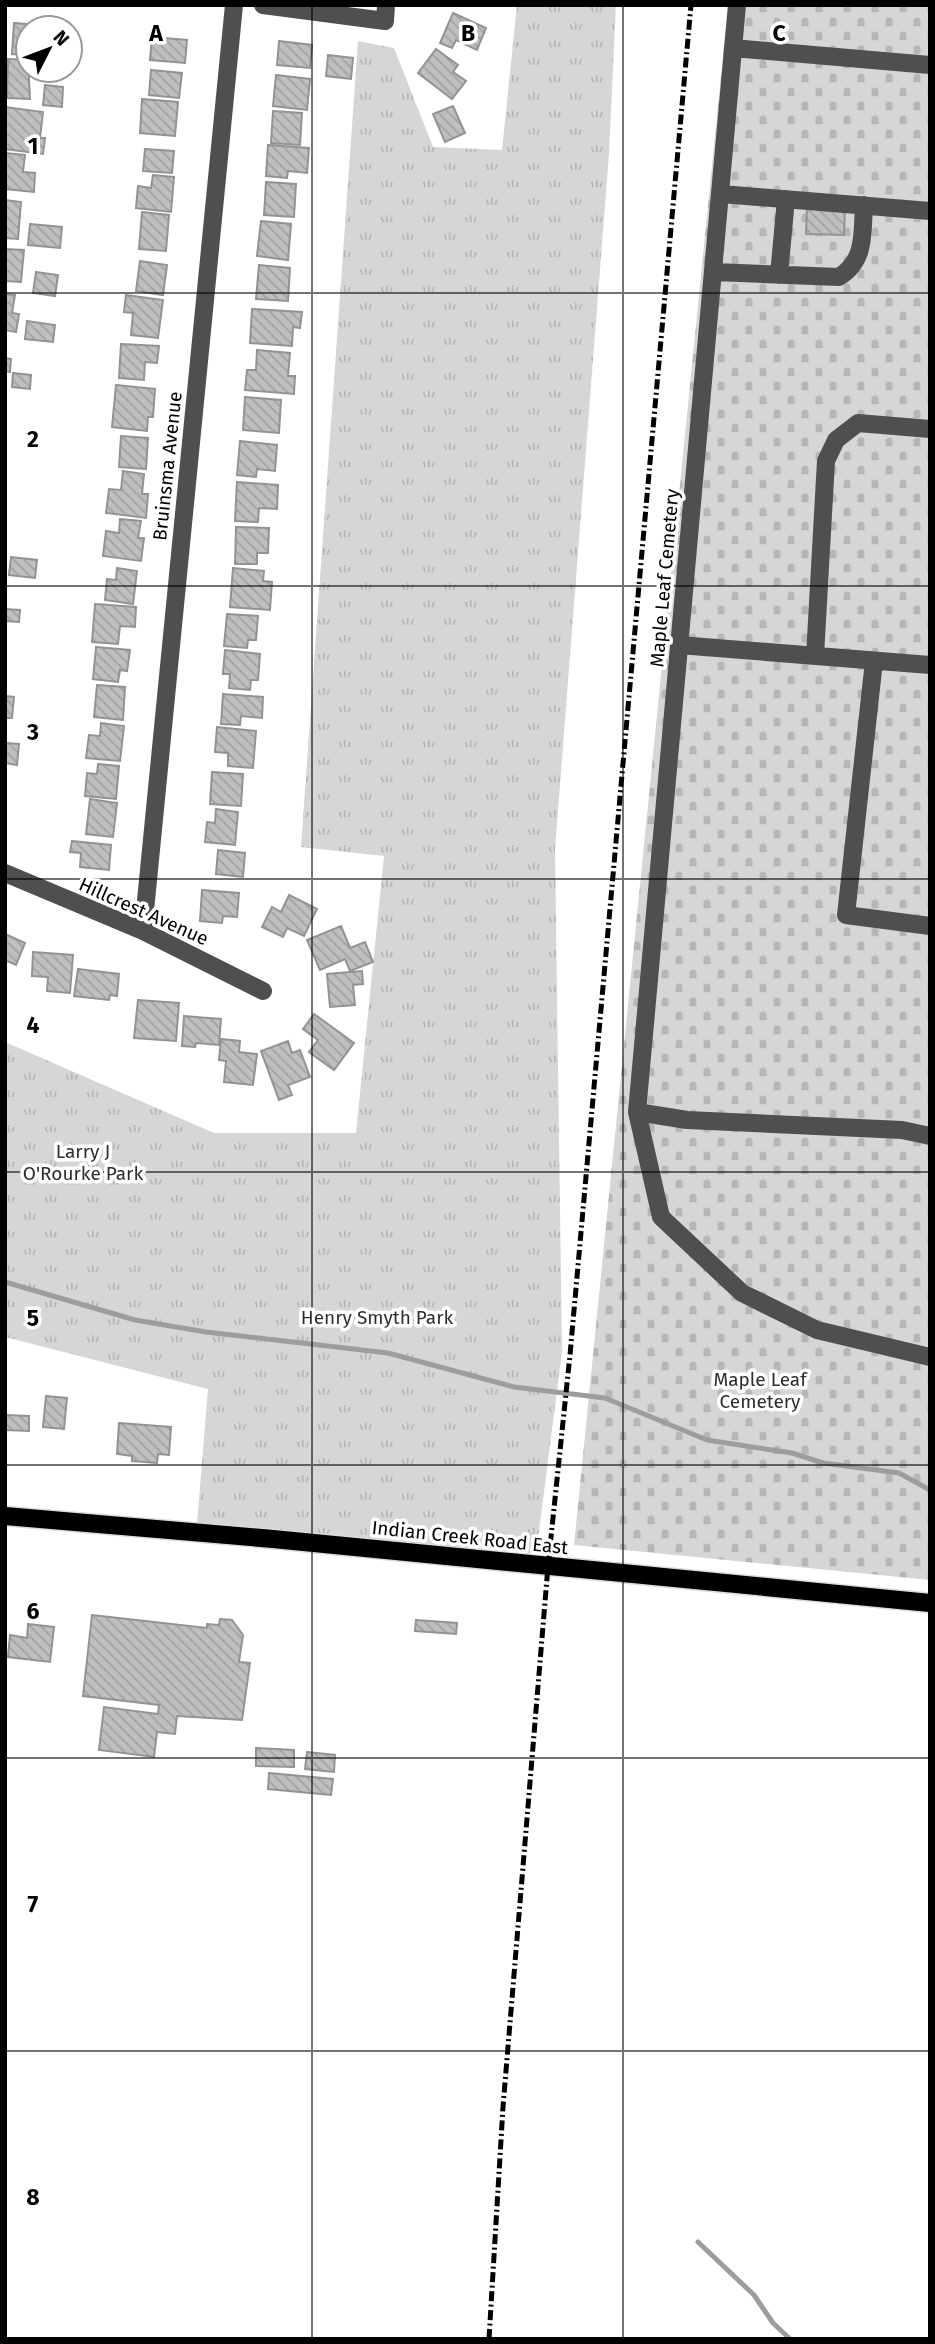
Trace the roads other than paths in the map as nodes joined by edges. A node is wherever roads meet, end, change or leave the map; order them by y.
1 (234, 5) edge
2 (263, 5) edge
3 (386, 5) edge
4 (737, 5) edge
5 (733, 48) junction
6 (930, 65) edge
7 (721, 194) junction
8 (786, 199) junction
9 (864, 205) junction
10 (930, 211) edge
11 (714, 272) junction
12 (779, 275) junction
13 (930, 429) edge
14 (679, 645) junction
15 (815, 656) junction
16 (874, 661) junction
17 (930, 665) edge
18 (5, 873) edge
19 (930, 926) edge
20 (143, 931) junction
21 (263, 991) dead end
22 (637, 1112) junction
23 (930, 1136) edge
24 (930, 1357) edge
25 (5, 1516) edge
26 (930, 1603) edge

1 - 20 street, Bruinsma Avenue
2 - 3 street
4 - 5 street, Maple Leaf Cemetery
5 - 6 street
5 - 7 street, Maple Leaf Cemetery
7 - 8 street
7 - 11 street, Maple Leaf Cemetery
8 - 9 street
8 - 12 street
9 - 10 street
9 - 12 street
11 - 12 street
11 - 14 street, Maple Leaf Cemetery
13 - 15 street
14 - 15 street
14 - 22 street, Maple Leaf Cemetery
15 - 16 street
16 - 17 street
16 - 19 street
18 - 20 street, Hillcrest Avenue
20 - 21 street, Hillcrest Avenue
22 - 23 street
22 - 24 street, Maple Leaf Cemetery
25 - 26 main road, Indian Creek Road East

